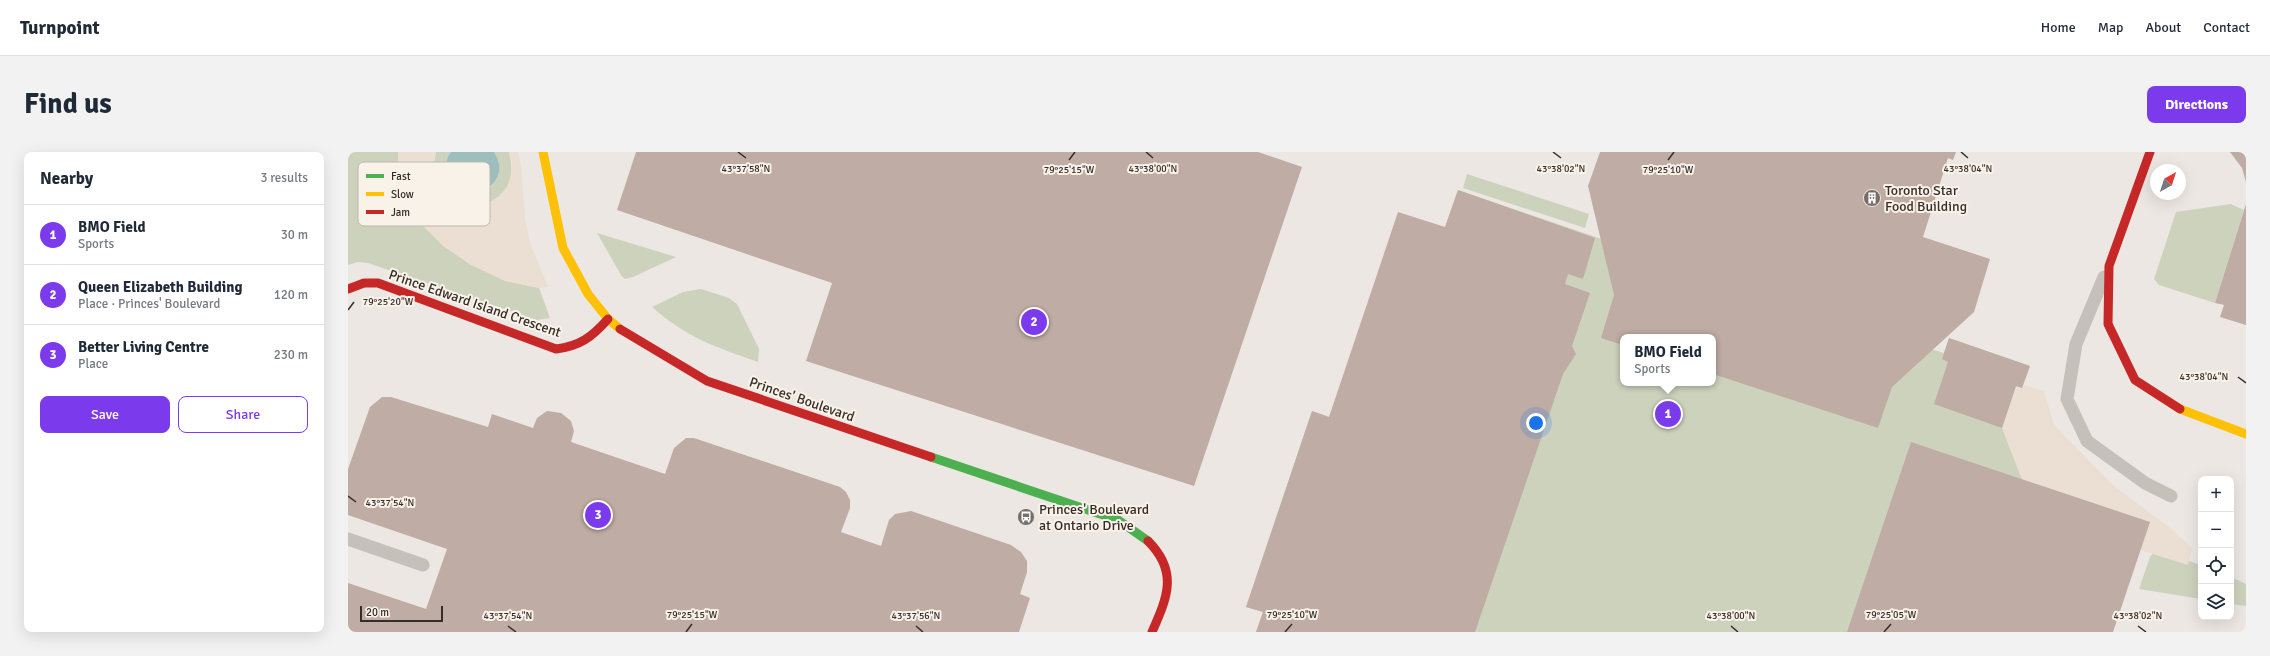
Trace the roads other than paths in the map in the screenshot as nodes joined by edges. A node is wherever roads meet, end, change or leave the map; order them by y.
1 (543, 152) edge
2 (2150, 152) edge
3 (2109, 266) junction
4 (348, 289) edge
5 (608, 319) junction
6 (2246, 434) edge
7 (2171, 496) dead end
8 (348, 539) edge
9 (423, 565) dead end
10 (1152, 632) edge

1 - 5 street, Princes' Boulevard
2 - 3 street
3 - 6 street
3 - 7 lane
4 - 5 street, Prince Edward Island Crescent
5 - 10 street, Princes' Boulevard
8 - 9 lane

